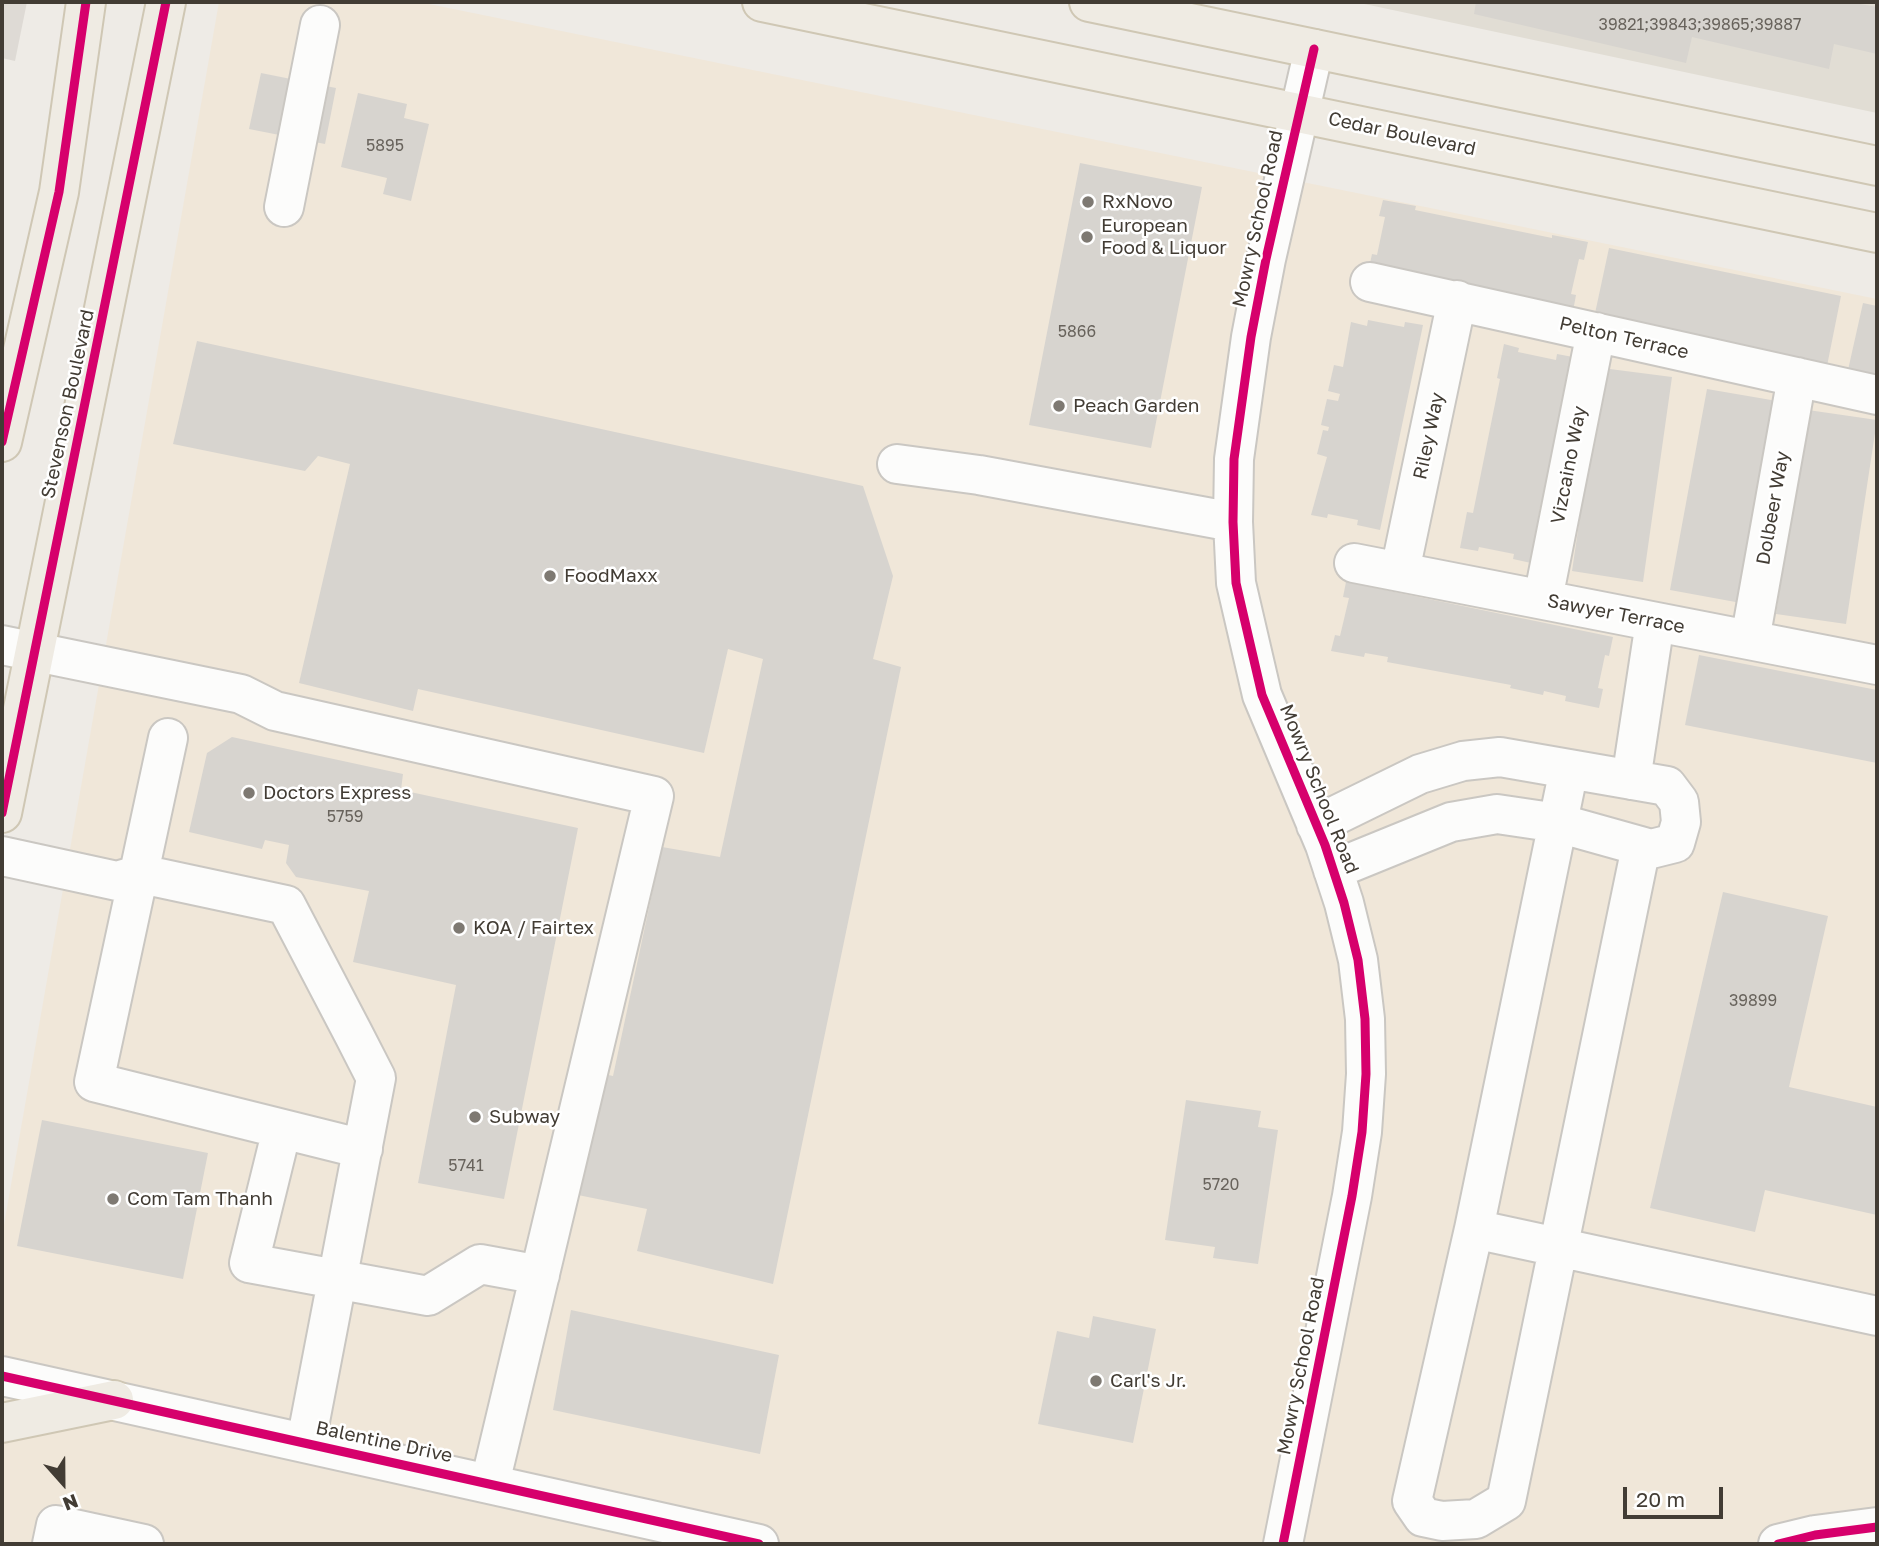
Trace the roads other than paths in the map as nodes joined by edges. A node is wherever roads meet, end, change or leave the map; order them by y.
1 (86, 2) edge
2 (166, 2) edge
3 (762, 2) edge
4 (1089, 2) edge
5 (320, 25) dead end
6 (1314, 49) junction
7 (1300, 112) junction
8 (1877, 166) edge
9 (284, 207) dead end
10 (1877, 233) edge
11 (1370, 282) dead end
12 (1457, 300) junction
13 (1596, 331) junction
14 (1797, 377) junction
15 (1877, 395) edge
16 (2, 442) edge
17 (897, 464) dead end
18 (1233, 522) junction
19 (1354, 562) dead end
20 (1400, 571) junction
21 (1543, 599) junction
22 (1656, 622) junction
23 (1750, 640) junction
24 (18, 648) edge
25 (1877, 665) edge
26 (168, 738) dead end
27 (1569, 769) junction
28 (1631, 780) junction
29 (2, 813) edge
30 (1558, 823) junction
31 (1316, 825) junction
32 (1641, 847) junction
33 (2, 856) edge
34 (1333, 870) junction
35 (141, 874) junction
36 (282, 1129) junction
37 (362, 1149) junction
38 (1474, 1228) junction
39 (1558, 1247) junction
40 (540, 1275) junction
41 (337, 1279) junction
42 (1877, 1316) edge
43 (2, 1376) edge
44 (114, 1400) junction
45 (2, 1423) edge
46 (306, 1442) junction
47 (490, 1483) junction
48 (1877, 1527) edge
49 (679, 1535) edge
50 (52, 1544) edge
51 (144, 1544) edge
52 (759, 1544) edge
53 (1283, 1544) edge
54 (1778, 1544) edge

1 - 16 main road
2 - 24 main road, Stevenson Boulevard
3 - 7 main road, Cedar Boulevard
4 - 6 main road
5 - 9 street
6 - 7 street, Mowry School Road
6 - 8 main road
7 - 10 main road, Cedar Boulevard
7 - 18 street, Mowry School Road
11 - 12 street, Pelton Terrace
12 - 13 street, Pelton Terrace
12 - 20 street, Riley Way
13 - 14 street, Pelton Terrace
13 - 21 street, Vizcaino Way
14 - 15 street, Pelton Terrace
14 - 23 street, Dolbeer Way
17 - 18 street
18 - 31 street, Mowry School Road
19 - 20 street, Sawyer Terrace
20 - 21 street, Sawyer Terrace
21 - 22 street, Sawyer Terrace
22 - 23 street, Sawyer Terrace
22 - 28 street
23 - 25 street, Sawyer Terrace
24 - 29 main road, Stevenson Boulevard
24 - 40 street
26 - 35 street
27 - 28 street
27 - 30 street
27 - 31 street
28 - 32 street
30 - 32 street
30 - 34 street
30 - 38 street
31 - 34 street, Mowry School Road
32 - 39 street
33 - 35 street
34 - 53 street, Mowry School Road
35 - 36 street
35 - 37 street
36 - 37 street
36 - 41 street
37 - 41 street
38 - 39 street
38 - 39 street
39 - 42 street
40 - 41 street
40 - 47 street
41 - 46 street
43 - 44 street, Balentine Drive
44 - 45 main road
44 - 46 street, Balentine Drive
46 - 47 street, Balentine Drive
47 - 49 street, Balentine Drive
48 - 54 street
49 - 52 street, Balentine Drive
50 - 51 street

